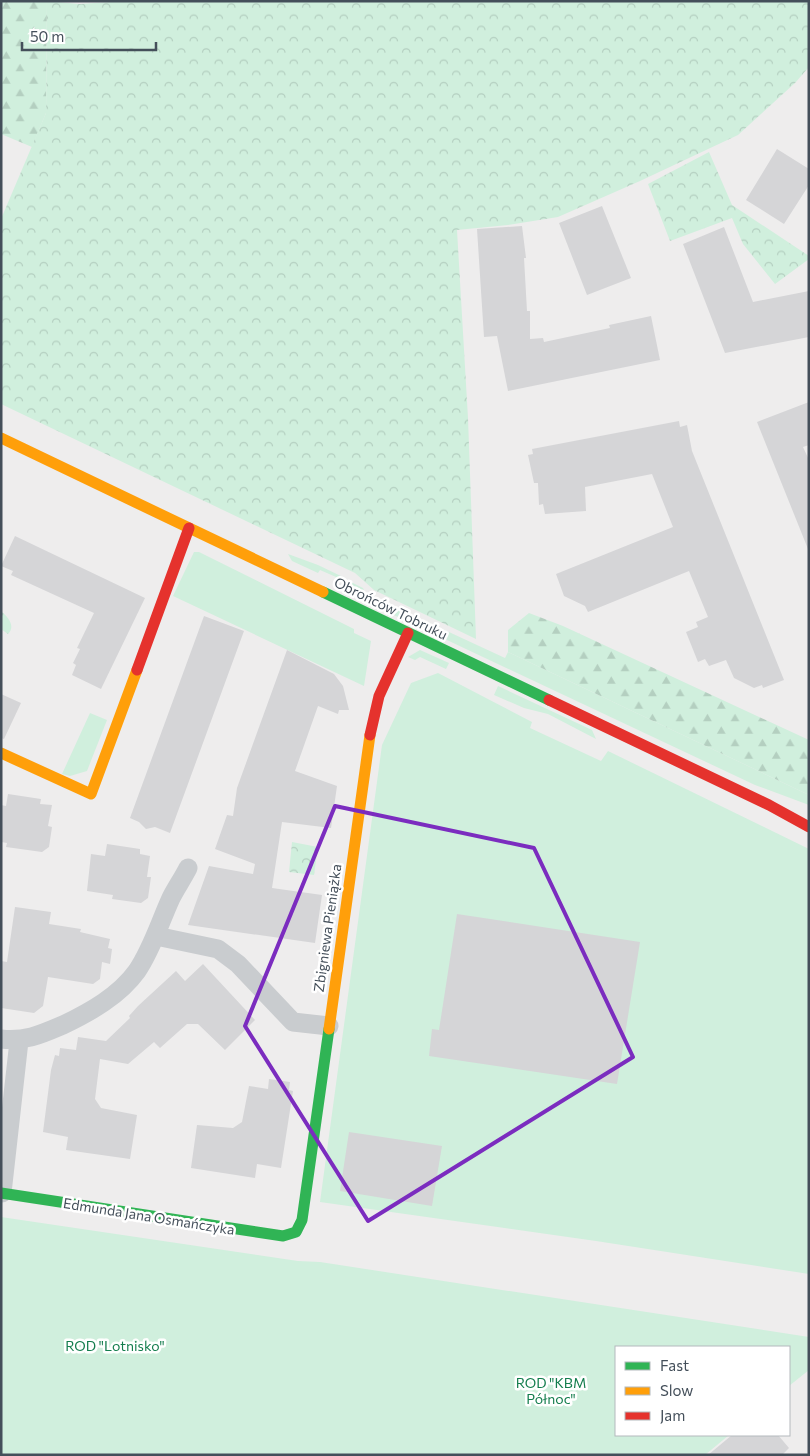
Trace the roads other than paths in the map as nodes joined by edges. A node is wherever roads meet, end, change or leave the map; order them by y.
1 (1, 438) edge
2 (189, 528) junction
3 (408, 633) junction
4 (1, 753) edge
5 (769, 805) junction
6 (809, 816) edge
7 (809, 827) edge
8 (188, 868) dead end
9 (156, 936) junction
10 (329, 1026) junction
11 (10, 1040) edge
12 (1, 1193) edge
13 (296, 1232) joint

1 - 2 street, Obrońców Tobruku
2 - 3 street, Obrońców Tobruku
2 - 4 street
3 - 5 street, Obrońców Tobruku
3 - 10 street, Zbigniewa Pieniążka
5 - 6 street, Obrońców Tobruku
5 - 7 street, Obrońców Tobruku
8 - 9 street
9 - 10 street
9 - 11 street
10 - 13 street, Zbigniewa Pieniążka
11 - 12 street
12 - 13 street, Edmunda Jana Osmańczyka

